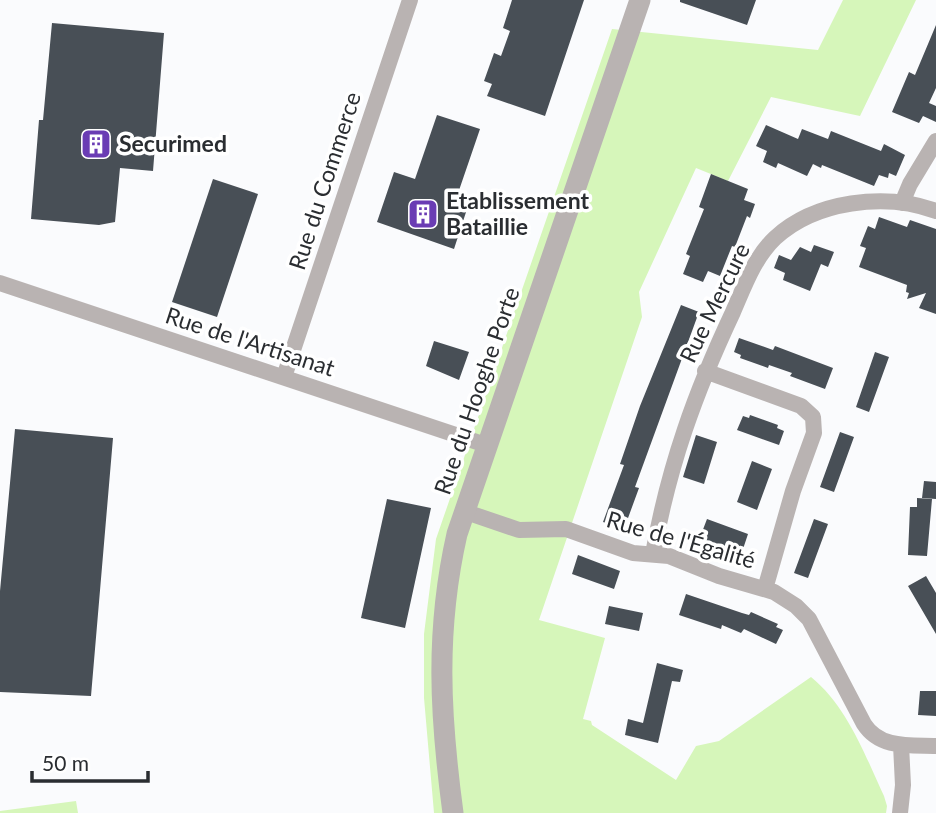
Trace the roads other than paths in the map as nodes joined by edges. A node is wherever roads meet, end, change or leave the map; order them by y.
1 (410, 0) edge
2 (639, 0) edge
3 (936, 141) edge
4 (902, 203) junction
5 (936, 211) edge
6 (0, 283) edge
7 (705, 371) junction
8 (284, 377) junction
9 (486, 445) junction
10 (463, 510) junction
11 (653, 554) junction
12 (765, 589) junction
13 (901, 745) junction
14 (936, 746) edge
15 (453, 813) edge
16 (900, 813) edge

1 - 8 street, Rue du Commerce
2 - 9 street, Rue du Hooghe Porte
3 - 4 street
4 - 5 street, Rue Mercure
4 - 7 street, Rue Mercure
6 - 8 street, Rue de l'Artisanat
7 - 11 street, Rue Mercure
7 - 12 street
8 - 9 street, Rue de l'Artisanat
9 - 10 street, Rue du Hooghe Porte
10 - 11 street, Rue de l'Égalité
10 - 15 street, Rue du Hooghe Porte
11 - 12 street, Rue de l'Égalité
12 - 13 street, Rue de l'Égalité
13 - 14 street, Rue de l'Égalité
13 - 16 street

